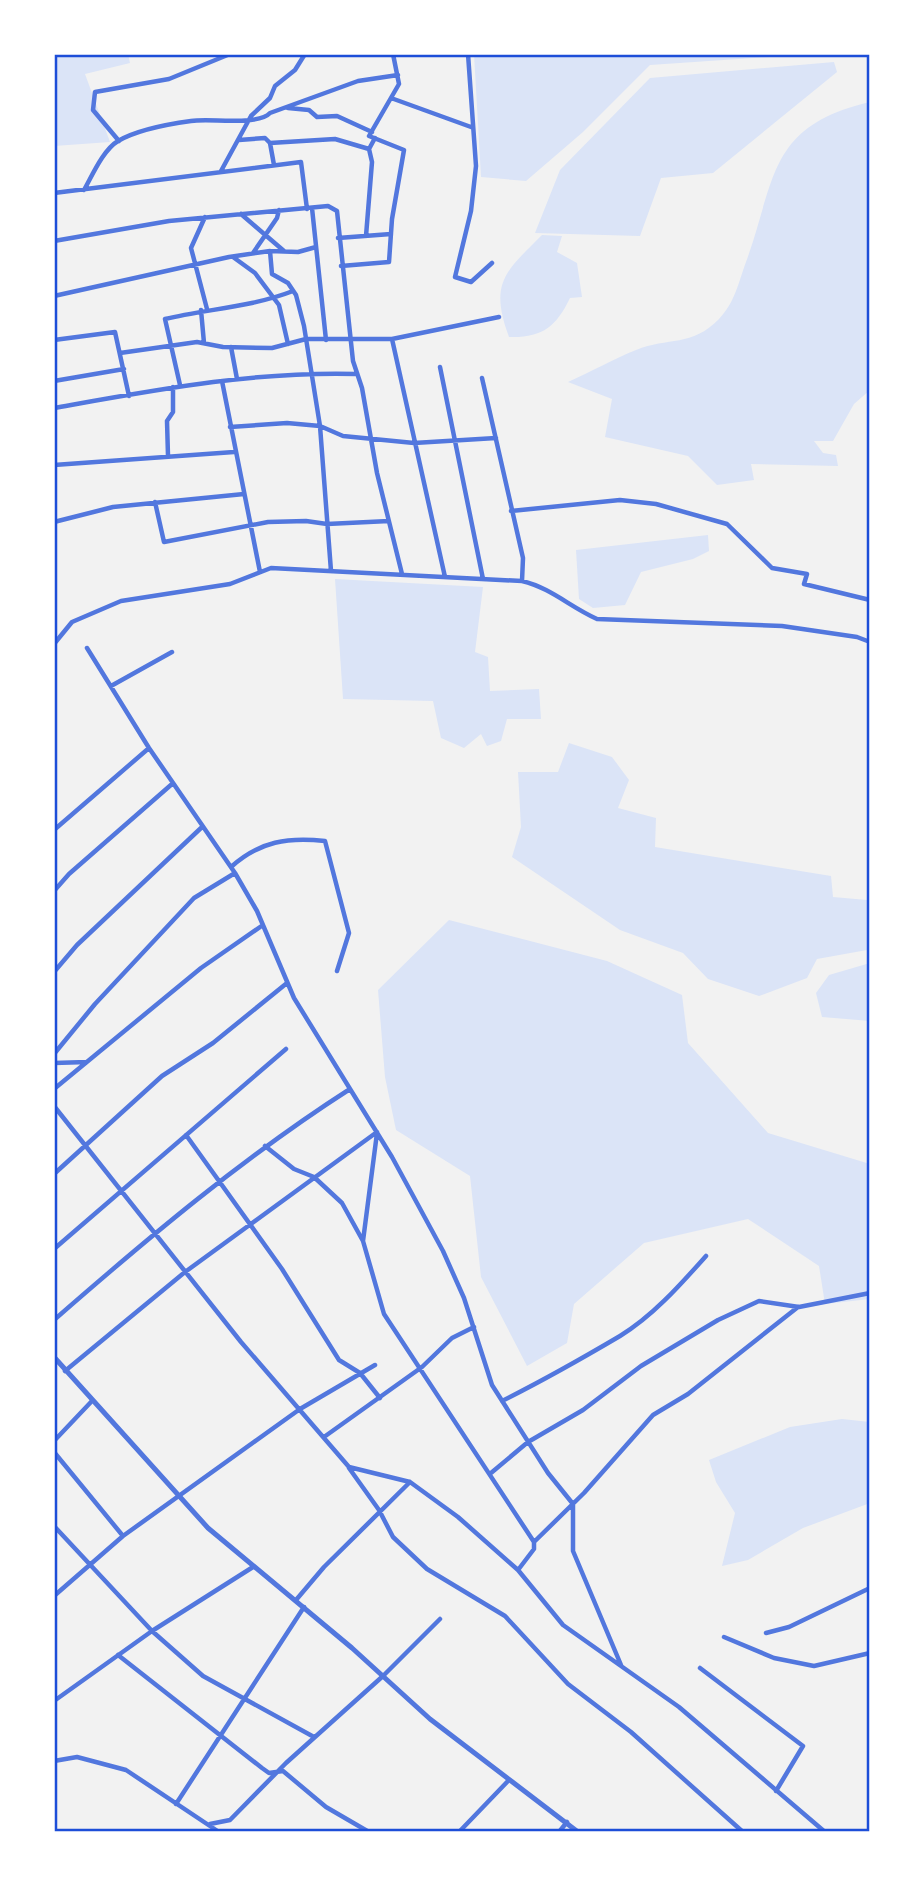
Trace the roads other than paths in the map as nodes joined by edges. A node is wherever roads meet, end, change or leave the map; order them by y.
1 (230, 54) edge
2 (304, 54) edge
3 (393, 54) edge
4 (468, 54) edge
5 (398, 75) junction
6 (391, 98) junction
7 (286, 108) junction
8 (249, 119) junction
9 (471, 127) junction
10 (372, 132) junction
11 (374, 138) junction
12 (239, 140) junction
13 (119, 141) junction
14 (270, 143) junction
15 (369, 149) junction
16 (274, 165) junction
17 (220, 172) junction
18 (84, 190) junction
19 (54, 193) edge
20 (309, 208) junction
21 (279, 210) junction
22 (241, 214) junction
23 (205, 217) junction
24 (391, 234) junction
25 (366, 236) junction
26 (266, 237) junction
27 (338, 238) junction
28 (54, 241) edge
29 (316, 247) junction
30 (270, 251) junction
31 (284, 252) junction
32 (253, 254) junction
33 (233, 257) junction
34 (492, 263) dead end
35 (194, 266) junction
36 (341, 266) junction
37 (293, 291) junction
38 (54, 296) edge
39 (274, 298) junction
40 (204, 310) junction
41 (499, 317) dead end
42 (306, 339) junction
43 (392, 339) junction
44 (54, 340) edge
45 (326, 340) junction
46 (351, 341) junction
47 (204, 343) junction
48 (288, 344) junction
49 (173, 347) junction
50 (232, 347) junction
51 (120, 353) junction
52 (440, 367) dead end
53 (124, 369) junction
54 (313, 373) junction
55 (356, 374) junction
56 (237, 379) junction
57 (482, 379) dead end
58 (222, 380) junction
59 (54, 382) edge
60 (180, 385) junction
61 (173, 387) junction
62 (129, 396) junction
63 (54, 408) edge
64 (320, 426) junction
65 (230, 427) junction
66 (496, 438) junction
67 (372, 439) junction
68 (454, 441) junction
69 (414, 443) junction
70 (234, 452) junction
71 (168, 456) junction
72 (54, 465) edge
73 (244, 494) junction
74 (155, 502) junction
75 (511, 511) junction
76 (389, 521) junction
77 (54, 522) edge
78 (327, 524) junction
79 (249, 527) junction
80 (331, 571) junction
81 (260, 572) junction
82 (402, 574) junction
83 (445, 577) junction
84 (484, 579) junction
85 (522, 581) junction
86 (870, 600) edge
87 (870, 642) edge
88 (54, 644) edge
89 (87, 648) dead end
90 (172, 652) dead end
91 (111, 686) junction
92 (149, 748) junction
93 (172, 784) junction
94 (201, 828) junction
95 (54, 830) edge
96 (231, 867) junction
97 (235, 873) junction
98 (54, 891) edge
99 (263, 925) junction
100 (337, 971) dead end
101 (54, 972) edge
102 (287, 983) junction
103 (286, 1049) dead end
104 (54, 1054) edge
105 (88, 1062) junction
106 (54, 1063) edge
107 (350, 1088) junction
108 (54, 1089) edge
109 (54, 1106) edge
110 (377, 1132) junction
111 (186, 1135) junction
112 (265, 1146) junction
113 (86, 1147) junction
114 (54, 1174) edge
115 (314, 1177) junction
116 (218, 1182) junction
117 (121, 1191) junction
118 (249, 1224) junction
119 (155, 1233) junction
120 (363, 1241) junction
121 (55, 1249) edge
122 (706, 1256) dead end
123 (185, 1272) junction
124 (870, 1293) edge
125 (799, 1307) junction
126 (54, 1320) edge
127 (474, 1327) junction
128 (54, 1357) edge
129 (375, 1365) dead end
130 (422, 1367) junction
131 (65, 1370) junction
132 (360, 1373) junction
133 (380, 1398) junction
134 (502, 1401) junction
135 (91, 1402) junction
136 (300, 1409) junction
137 (324, 1437) junction
138 (54, 1441) edge
139 (528, 1442) junction
140 (54, 1452) edge
141 (349, 1467) junction
142 (491, 1473) junction
143 (410, 1482) junction
144 (179, 1497) junction
145 (573, 1504) junction
146 (379, 1510) junction
147 (54, 1526) edge
148 (123, 1535) junction
149 (534, 1542) junction
150 (89, 1564) junction
151 (253, 1567) junction
152 (519, 1570) junction
153 (870, 1588) edge
154 (54, 1596) edge
155 (296, 1600) junction
156 (304, 1607) junction
157 (440, 1619) dead end
158 (152, 1631) junction
159 (766, 1633) dead end
160 (724, 1637) dead end
161 (870, 1653) edge
162 (118, 1655) junction
163 (621, 1665) junction
164 (700, 1668) dead end
165 (383, 1676) junction
166 (246, 1698) junction
167 (54, 1701) edge
168 (221, 1735) junction
169 (314, 1737) junction
170 (54, 1761) edge
171 (279, 1770) junction
172 (508, 1781) junction
173 (776, 1791) junction
174 (176, 1804) junction
175 (567, 1822) junction
176 (210, 1824) junction
177 (219, 1832) edge
178 (369, 1832) edge
179 (459, 1832) edge
180 (559, 1832) edge
181 (578, 1832) edge
182 (743, 1832) edge
183 (825, 1832) edge

1 - 13 street
2 - 8 street
3 - 5 street
4 - 9 street
5 - 6 street
5 - 7 street
6 - 9 street
6 - 10 street
7 - 8 street
7 - 10 street
8 - 12 street
8 - 13 street
9 - 34 street
10 - 11 street
11 - 15 street
11 - 24 street
12 - 14 street
12 - 17 street
13 - 18 street
14 - 15 street
14 - 16 street
15 - 25 street
16 - 17 street
16 - 20 street
17 - 18 street
18 - 19 street
20 - 21 street
20 - 27 street
20 - 29 street
21 - 22 street
21 - 26 street
22 - 23 street
22 - 26 street
23 - 28 street
23 - 35 street
24 - 25 street
24 - 36 street
25 - 27 street
26 - 31 street
26 - 32 street
27 - 36 street
29 - 31 street
29 - 45 street
30 - 31 street
30 - 32 street
30 - 37 street
32 - 33 street
33 - 35 street
33 - 39 street
35 - 38 street
35 - 40 street
36 - 46 street
37 - 39 street
37 - 42 street
39 - 40 street
39 - 48 street
40 - 47 street
40 - 49 street
41 - 43 street
42 - 45 street
42 - 48 street
42 - 54 street
43 - 46 street
43 - 69 street
44 - 51 street
45 - 46 street
46 - 55 street
47 - 49 street
47 - 50 street
48 - 50 street
49 - 51 street
49 - 60 street
50 - 56 street
51 - 53 street
52 - 68 street
53 - 59 street
53 - 62 street
54 - 55 street
54 - 56 street
54 - 64 street
55 - 67 street
56 - 58 street
57 - 66 street
58 - 60 street
58 - 65 street
60 - 61 street
61 - 62 street
61 - 71 street
62 - 63 street
64 - 65 street
64 - 67 street
64 - 78 street
65 - 70 street
66 - 68 street
66 - 75 street
67 - 69 street
67 - 76 street
68 - 69 street
68 - 84 street
69 - 83 street
70 - 71 street
70 - 73 street
71 - 72 street
73 - 74 street
73 - 79 street
74 - 77 street
74 - 79 street
75 - 85 street
75 - 86 street
76 - 78 street
76 - 82 street
78 - 79 street
78 - 80 street
79 - 81 street
80 - 81 street
80 - 82 street
81 - 88 street
82 - 83 street
83 - 84 street
84 - 85 street
85 - 87 street
89 - 91 street
90 - 91 street
91 - 92 street
92 - 93 street
92 - 95 street
93 - 94 street
93 - 98 street
94 - 96 street
94 - 101 street
96 - 97 street
96 - 100 street
97 - 99 street
97 - 104 street
99 - 102 street
99 - 105 street
102 - 107 street
102 - 113 street
103 - 111 street
105 - 106 street
105 - 108 street
107 - 110 street
107 - 112 street
109 - 113 street
110 - 115 street
110 - 120 street
110 - 127 street
111 - 116 street
111 - 117 street
112 - 115 street
112 - 116 street
113 - 114 street
113 - 117 street
115 - 118 street
115 - 120 street
116 - 118 street
116 - 119 street
117 - 119 street
117 - 121 street
118 - 123 street
118 - 132 street
119 - 123 street
119 - 126 street
120 - 130 street
122 - 134 street
123 - 131 street
123 - 136 street
124 - 125 street
125 - 139 street
125 - 145 street
127 - 130 street
127 - 134 street
128 - 131 street
129 - 132 street
130 - 133 street
130 - 142 street
131 - 135 street
132 - 133 street
132 - 136 street
133 - 137 street
134 - 139 street
135 - 138 street
135 - 144 street
136 - 137 street
136 - 144 street
137 - 141 street
139 - 142 street
139 - 145 street
140 - 148 street
141 - 143 street
141 - 146 street
142 - 149 street
143 - 146 street
143 - 152 street
144 - 148 street
144 - 151 street
145 - 149 street
145 - 163 street
146 - 155 street
146 - 182 street
147 - 150 street
148 - 150 street
149 - 152 street
150 - 154 street
150 - 158 street
151 - 155 street
151 - 158 street
152 - 163 street
153 - 159 street
155 - 156 street
156 - 165 street
156 - 166 street
157 - 165 street
158 - 162 street
158 - 166 street
160 - 161 street
162 - 167 street
162 - 168 street
163 - 173 street
164 - 173 street
165 - 169 street
165 - 172 street
166 - 168 street
166 - 169 street
168 - 171 street
168 - 174 street
169 - 171 street
170 - 174 street
171 - 176 street
171 - 178 street
172 - 175 street
172 - 179 street
173 - 183 street
174 - 176 street
175 - 180 street
175 - 181 street
176 - 177 street

